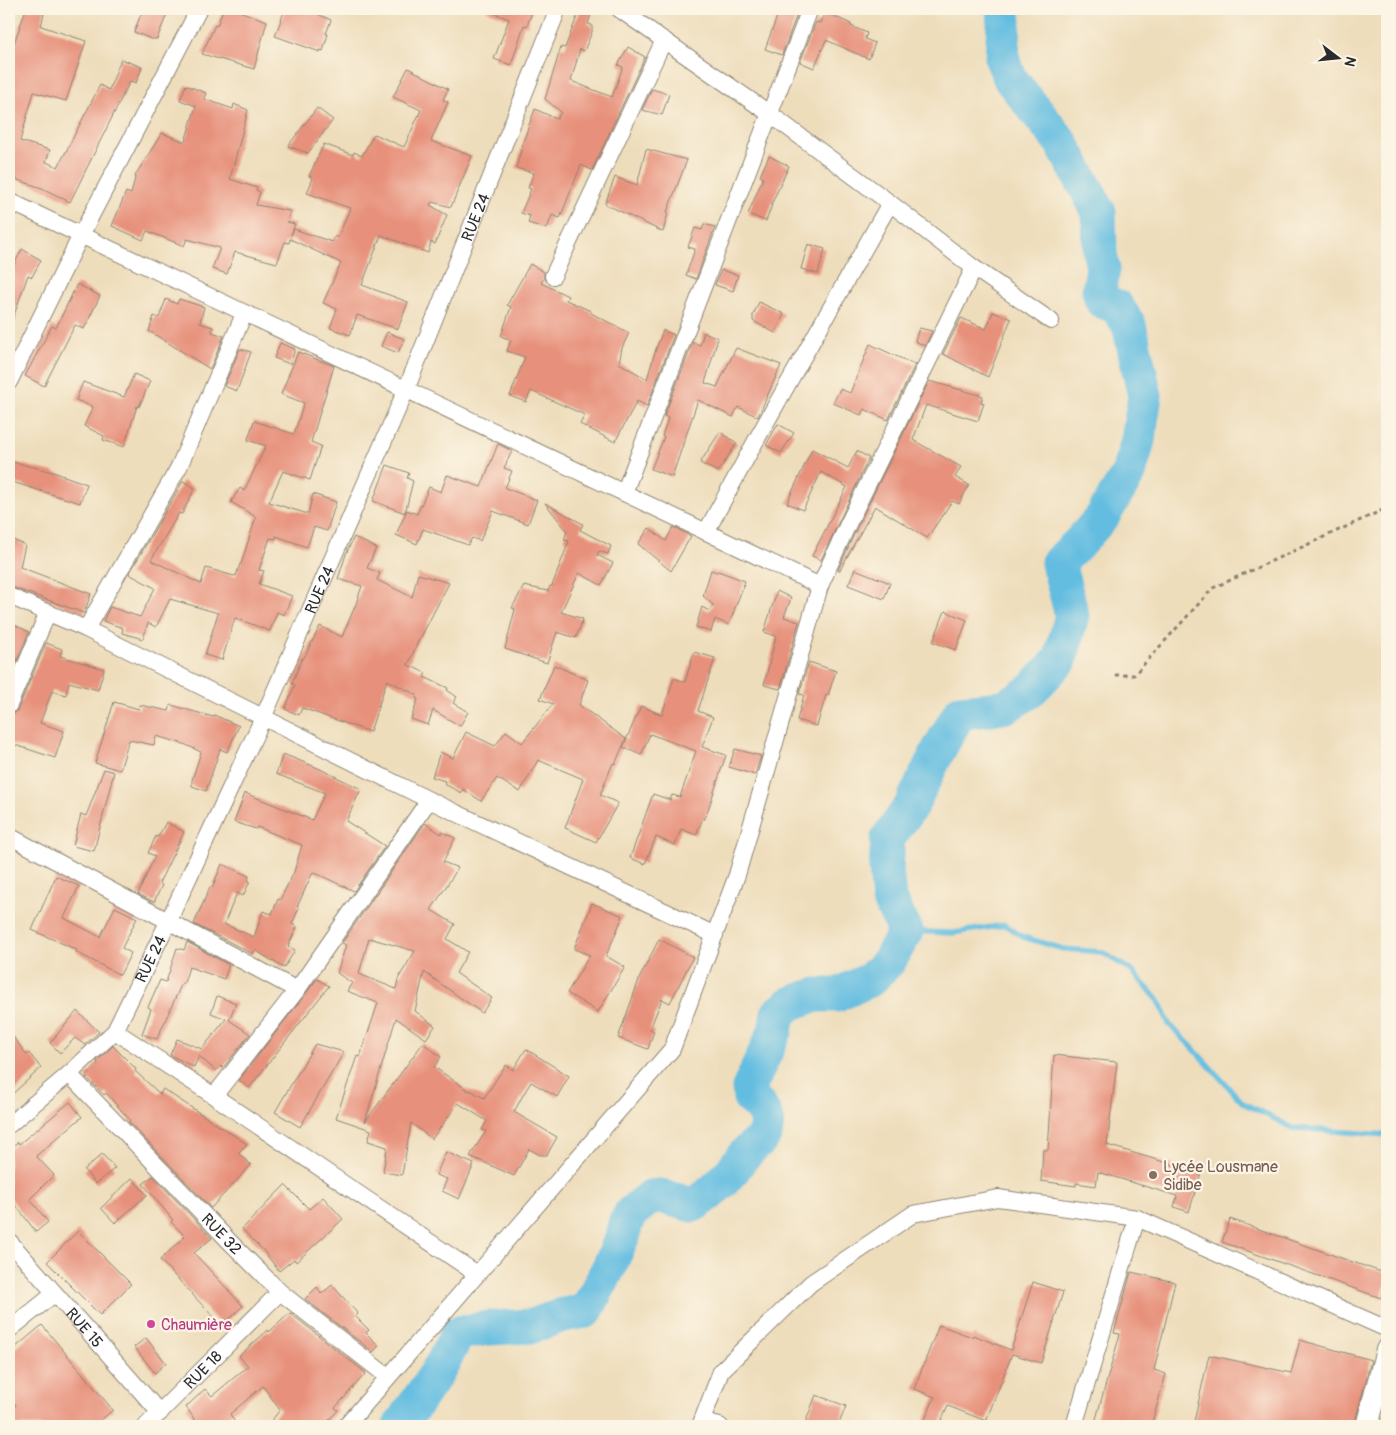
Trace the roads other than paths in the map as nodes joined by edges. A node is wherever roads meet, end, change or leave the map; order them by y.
1 (199, 9) edge
2 (558, 9) edge
3 (619, 9) edge
4 (810, 9) edge
5 (664, 40) junction
6 (770, 114) junction
7 (9, 201) edge
8 (890, 202) junction
9 (81, 235) junction
10 (974, 268) junction
11 (552, 276) dead end
12 (244, 314) junction
13 (1051, 321) dead end
14 (9, 382) edge
15 (406, 390) junction
16 (624, 493) junction
17 (706, 532) junction
18 (820, 586) junction
19 (9, 596) edge
20 (48, 612) junction
21 (86, 629) junction
22 (9, 705) edge
23 (263, 718) junction
24 (429, 800) junction
25 (9, 836) edge
26 (168, 922) junction
27 (715, 935) junction
28 (297, 990) junction
29 (115, 1031) junction
30 (69, 1074) junction
31 (214, 1096) junction
32 (9, 1125) edge
33 (1137, 1218) junction
34 (9, 1241) edge
35 (477, 1274) junction
36 (280, 1292) junction
37 (54, 1294) junction
38 (1387, 1329) edge
39 (9, 1330) edge
40 (1387, 1350) edge
41 (388, 1377) junction
42 (160, 1413) junction
43 (701, 1424) edge
44 (146, 1426) edge
45 (346, 1426) edge
46 (720, 1426) edge
47 (1074, 1426) edge
48 (1367, 1426) edge

1 - 9 street
2 - 15 street, RUE 24
3 - 5 street
4 - 6 street
5 - 6 street
5 - 11 street
6 - 8 street
6 - 16 street
7 - 9 street
8 - 10 street
8 - 17 street
9 - 12 street
9 - 14 street
10 - 13 street
10 - 18 street
12 - 15 street
12 - 21 street
15 - 16 street
15 - 23 street, RUE 24
16 - 17 street
17 - 18 street
18 - 27 street
19 - 20 street
20 - 21 street
20 - 22 street
21 - 23 street
23 - 24 street
23 - 26 street, RUE 24
24 - 27 street
24 - 28 street
25 - 26 street
26 - 28 street
26 - 29 street, RUE 24
27 - 35 street
28 - 31 street
29 - 30 street, RUE 24
29 - 31 street
30 - 32 street, RUE 24
30 - 36 street, RUE 32
31 - 35 street
33 - 38 street
33 - 43 street
33 - 47 street
34 - 37 street, RUE 15
35 - 41 street
36 - 41 street, RUE 32
36 - 42 street, RUE 18
37 - 39 street
37 - 42 street, RUE 15
40 - 48 main road
41 - 45 street
42 - 44 street, RUE 18
43 - 46 street

